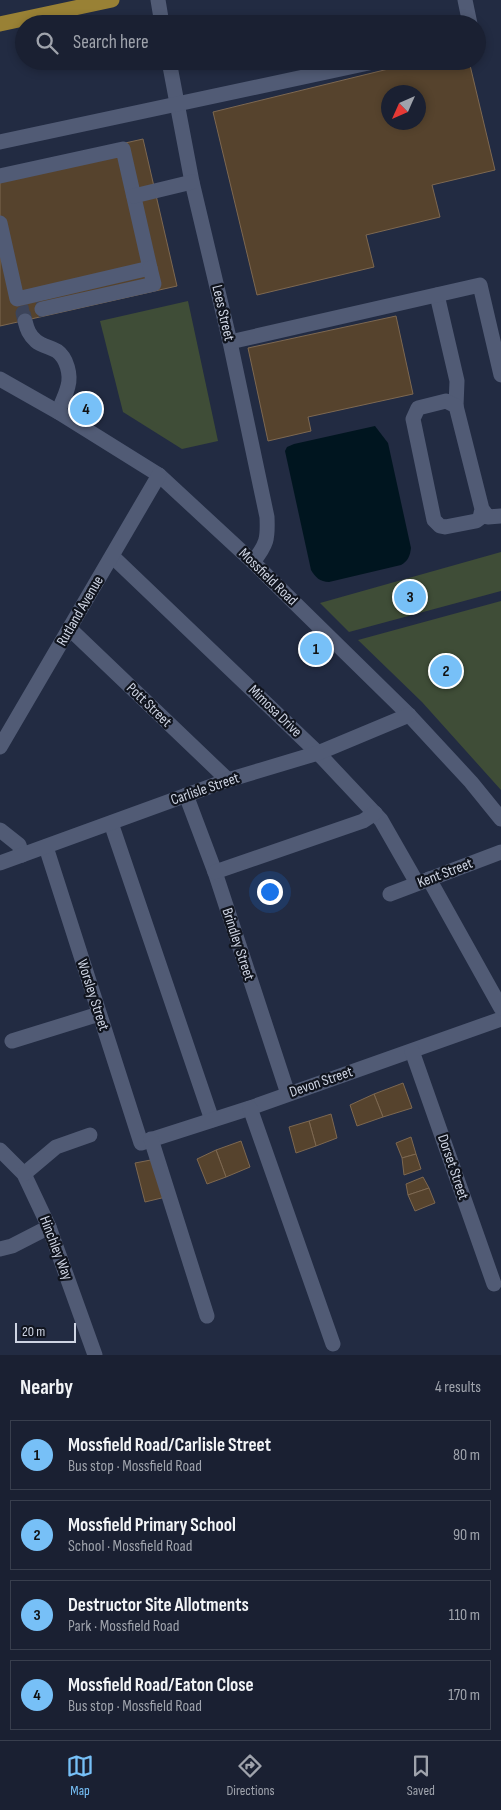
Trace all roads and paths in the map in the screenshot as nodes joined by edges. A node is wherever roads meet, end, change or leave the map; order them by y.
1 (112, 0) edge
2 (158, 0) edge
3 (465, 0) edge
4 (42, 15) edge
5 (160, 15) edge
6 (468, 15) edge
7 (15, 21) edge
8 (0, 24) edge
9 (171, 70) edge
10 (336, 70) edge
11 (177, 104) junction
12 (0, 142) edge
13 (0, 176) edge
14 (192, 182) junction
15 (134, 196) junction
16 (0, 223) edge
17 (150, 268) junction
18 (437, 294) junction
19 (42, 309) tunnel mouth
20 (25, 321) dead end
21 (230, 342) junction
22 (501, 375) edge
23 (0, 379) edge
24 (456, 406) junction
25 (58, 412) junction
26 (159, 475) junction
27 (482, 508) junction
28 (501, 516) edge
29 (112, 556) junction
30 (253, 562) junction
31 (70, 629) junction
32 (409, 715) junction
33 (0, 748) edge
34 (318, 753) junction
35 (228, 780) junction
36 (186, 795) junction
37 (375, 813) junction
38 (501, 819) edge
39 (111, 823) junction
40 (0, 830) edge
41 (46, 847) junction
42 (501, 852) edge
43 (22, 855) junction
44 (0, 863) edge
45 (215, 872) junction
46 (423, 881) junction
47 (390, 894) dead end
48 (501, 1008) edge
49 (99, 1014) junction
50 (501, 1019) edge
51 (12, 1042) dead end
52 (412, 1051) junction
53 (288, 1094) junction
54 (250, 1108) junction
55 (212, 1120) junction
56 (90, 1135) dead end
57 (146, 1141) junction
58 (0, 1150) edge
59 (24, 1174) junction
60 (49, 1227) junction
61 (0, 1249) edge
62 (494, 1284) dead end
63 (207, 1316) dead end
64 (333, 1344) dead end
65 (95, 1355) edge

1 - 4 main road
2 - 5 street
3 - 6 street
7 - 8 main road
9 - 11 street, Lees Street
10 - 11 street
11 - 12 street
11 - 14 street, Lees Street
13 - 15 street
14 - 15 street
14 - 21 street, Lees Street
15 - 17 street
16 - 17 street
17 - 19 street
18 - 21 street
18 - 22 street
18 - 24 street
20 - 25 street
21 - 30 street, Lees Street
23 - 25 street, Mossfield Road
24 - 27 street
24 - 27 street
25 - 26 street, Mossfield Road
26 - 29 street, Rutland Avenue
26 - 30 street, Mossfield Road
27 - 28 street
29 - 31 street, Rutland Avenue
29 - 34 street, Mimosa Drive
30 - 32 street, Mossfield Road
31 - 33 street, Rutland Avenue
31 - 35 street, Pott Street
32 - 34 street, Carlisle Street
32 - 38 street, Mossfield Road
34 - 35 street, Carlisle Street
34 - 37 street, Mimosa Drive
35 - 36 street, Carlisle Street
36 - 39 street, Carlisle Street
36 - 45 street, Brindley Street
37 - 45 street
37 - 46 street, Mimosa Drive
39 - 41 street, Carlisle Street
39 - 55 street
40 - 43 street
41 - 43 street, Carlisle Street
41 - 49 street, Worsley Street
42 - 46 street, Kent Street
43 - 44 street, Carlisle Street
45 - 53 street, Brindley Street
46 - 47 street, Kent Street
46 - 48 street, Mimosa Drive
49 - 51 street
49 - 57 street, Worsley Street
50 - 52 street, Devon Street
52 - 53 street, Devon Street
52 - 62 street, Dorset Street
53 - 54 street, Devon Street
54 - 55 street, Devon Street
54 - 64 street
55 - 57 street, Devon Street
56 - 59 street
57 - 63 street, Worsley Street
58 - 59 street, Hinchley Way
59 - 60 street, Hinchley Way
60 - 61 street
60 - 65 street, Hinchley Way

